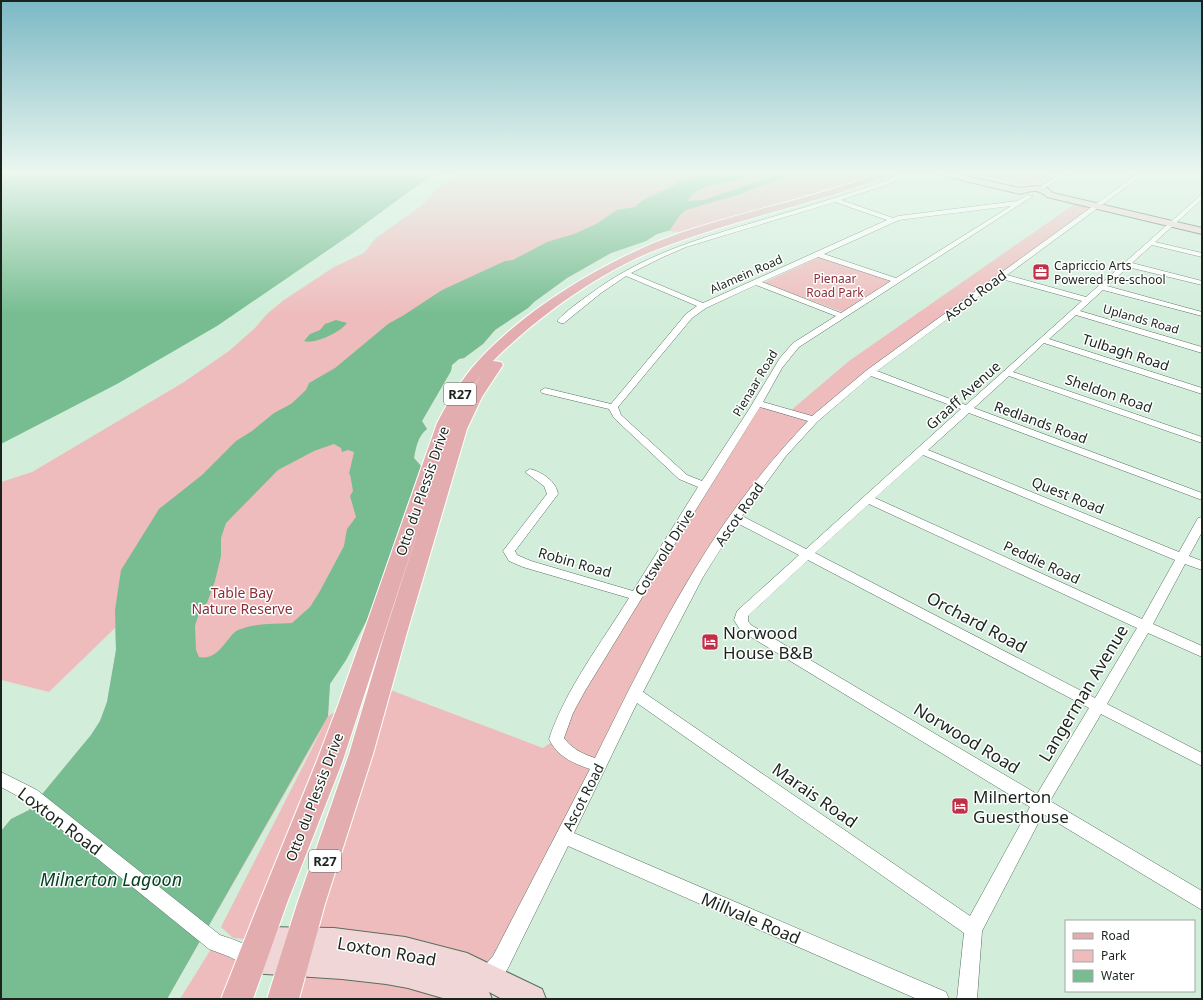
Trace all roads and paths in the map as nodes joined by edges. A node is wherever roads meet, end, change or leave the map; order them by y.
1 (737, 221) edge
2 (754, 221) edge
3 (767, 221) edge
4 (891, 221) edge
5 (991, 221) edge
6 (1075, 221) edge
7 (1159, 221) edge
8 (1176, 221) edge
9 (1173, 224) junction
10 (1202, 231) edge
11 (1150, 243) junction
12 (817, 254) junction
13 (1202, 255) edge
14 (1127, 264) junction
15 (626, 273) junction
16 (1001, 276) junction
17 (897, 281) junction
18 (755, 282) junction
19 (1202, 282) edge
20 (1102, 287) junction
21 (1087, 300) junction
22 (703, 306) junction
23 (1074, 312) junction
24 (1202, 314) edge
25 (842, 316) junction
26 (561, 321) dead end
27 (1042, 340) junction
28 (1202, 350) edge
29 (870, 372) junction
30 (1008, 373) junction
31 (545, 391) dead end
32 (1202, 391) edge
33 (758, 404) junction
34 (613, 407) junction
35 (967, 410) junction
36 (815, 420) junction
37 (1202, 440) edge
38 (922, 451) junction
39 (530, 472) dead end
40 (704, 486) junction
41 (1202, 497) edge
42 (868, 499) junction
43 (735, 517) junction
44 (1202, 521) edge
45 (807, 554) junction
46 (1181, 558) junction
47 (1202, 566) edge
48 (637, 596) junction
49 (742, 614) joint
50 (1145, 626) junction
51 (1202, 652) edge
52 (635, 694) junction
53 (1098, 706) junction
54 (1202, 760) edge
55 (600, 766) junction
56 (1, 779) edge
57 (1040, 804) junction
58 (563, 836) junction
59 (1202, 900) edge
60 (973, 929) junction
61 (248, 950) junction
62 (297, 952) junction
63 (477, 993) edge
64 (237, 999) edge
65 (282, 999) edge
66 (532, 999) edge
67 (939, 999) edge
68 (967, 999) edge

1 - 61 main road, Otto du Plessis Drive / R27
2 - 62 main road, Otto du Plessis Drive / R27
3 - 15 street
4 - 12 street, Alamein Road
5 - 17 street, Pienaar Road
6 - 16 street, Ascot Road
7 - 9 street
8 - 9 street, Graaff Avenue
9 - 10 street
9 - 11 street, Graaff Avenue
11 - 13 street
11 - 14 street, Graaff Avenue
12 - 17 street
12 - 18 street, Alamein Road
14 - 19 street
14 - 20 street, Graaff Avenue
15 - 22 street
15 - 26 street
16 - 21 street
16 - 29 street, Ascot Road
17 - 25 street, Pienaar Road
18 - 22 street, Alamein Road
18 - 25 street
20 - 21 street, Graaff Avenue
20 - 24 street
21 - 23 street, Graaff Avenue
22 - 34 street, Alamein Road
23 - 27 street, Graaff Avenue
23 - 28 street, Uplands Road
25 - 33 street, Pienaar Road
27 - 30 street, Graaff Avenue
27 - 32 street, Tulbagh Road
29 - 35 street, Redlands Road
29 - 36 street, Ascot Road
30 - 35 street, Graaff Avenue
30 - 37 street, Sheldon Road
31 - 34 street
33 - 36 street
33 - 40 street, Pienaar Road
34 - 40 street
35 - 38 street, Graaff Avenue
35 - 41 street, Redlands Road
36 - 43 street, Ascot Road
38 - 42 street, Graaff Avenue
38 - 46 street, Quest Road
39 - 48 street, Robin Road
40 - 48 street, Cotswold Drive
42 - 45 street, Graaff Avenue
42 - 50 street, Peddie Road
43 - 45 street, Orchard Road
43 - 52 street, Ascot Road
44 - 46 street, Langerman Avenue
45 - 49 street, Graaff Avenue
45 - 53 street, Orchard Road
46 - 47 street, Quest Road
46 - 50 street, Langerman Avenue
48 - 55 street, Cotswold Drive
49 - 57 street, Norwood Road
50 - 51 street, Peddie Road
50 - 53 street, Langerman Avenue
52 - 55 street, Ascot Road
52 - 60 street, Marais Road
53 - 54 street, Orchard Road
53 - 57 street, Langerman Avenue
55 - 58 street, Ascot Road
56 - 61 street, Loxton Road
57 - 59 street, Norwood Road
57 - 60 street, Langerman Avenue
58 - 63 street, Ascot Road
58 - 67 street, Millvale Road
60 - 68 street, Langerman Avenue
61 - 62 street, Loxton Road
61 - 64 main road, R27
62 - 63 street, Loxton Road
62 - 65 main road, R27
63 - 66 street, Loxton Road

